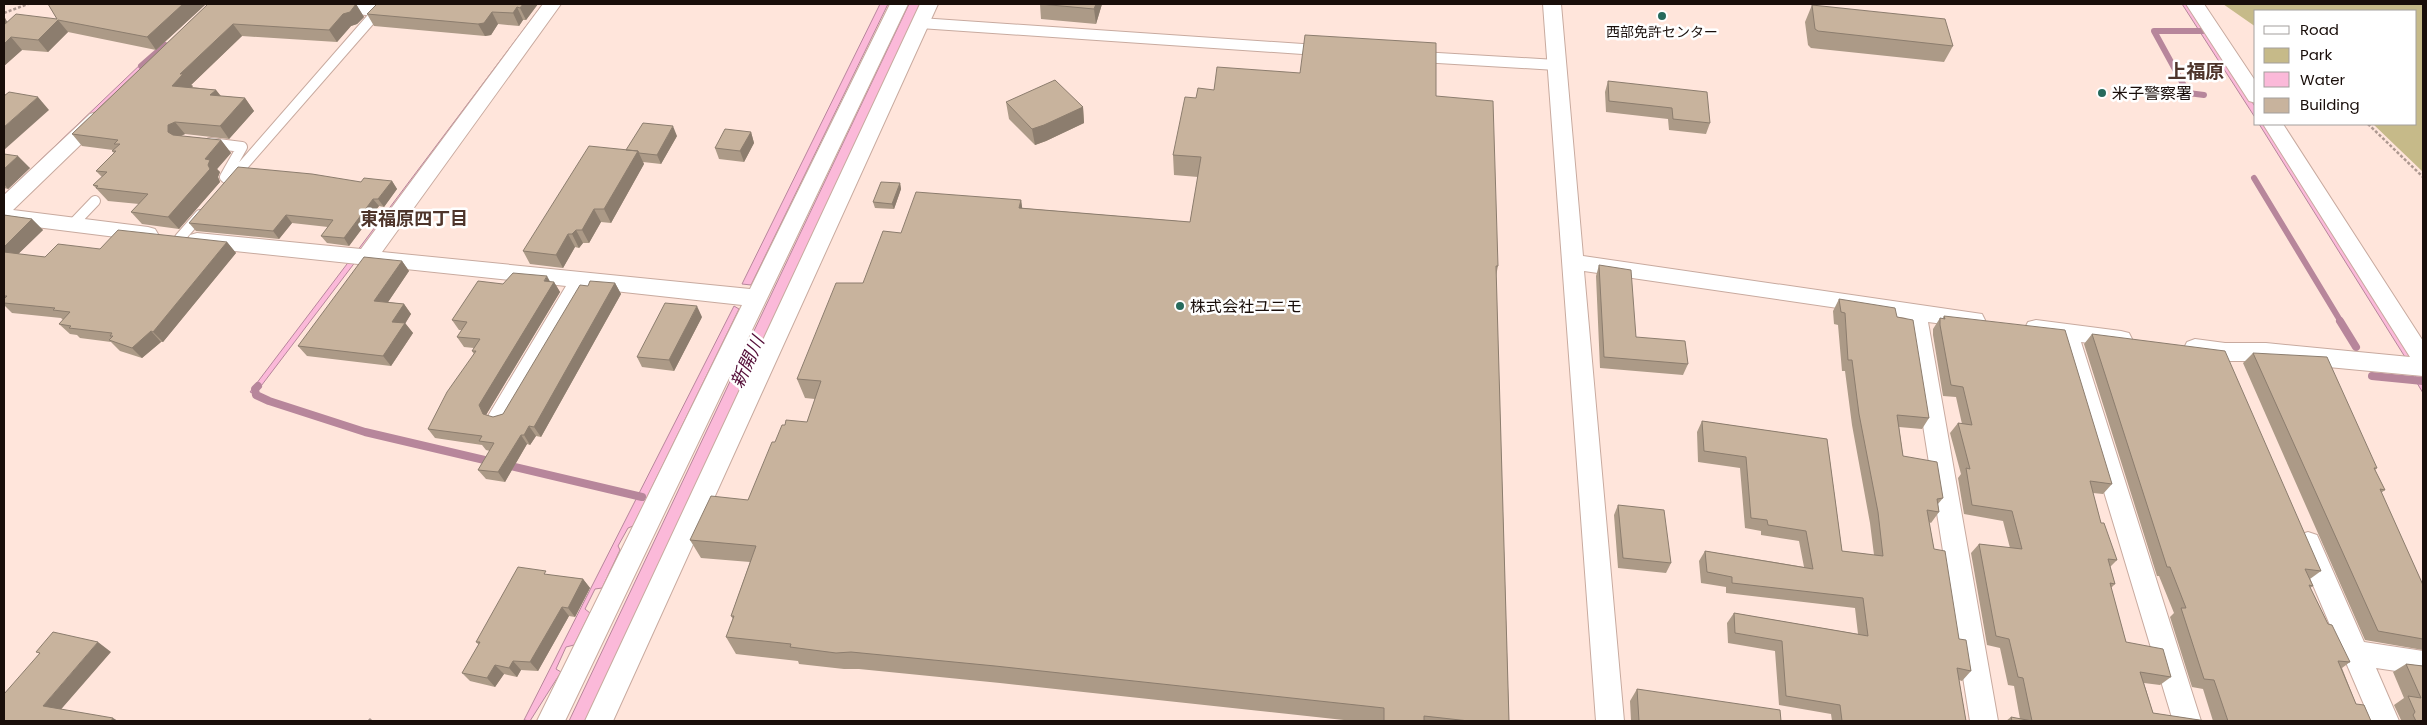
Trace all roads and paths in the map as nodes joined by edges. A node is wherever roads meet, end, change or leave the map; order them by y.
1 (28, 4) edge
2 (294, 4) edge
3 (552, 4) edge
4 (899, 4) edge
5 (1552, 4) edge
6 (2195, 4) edge
7 (381, 7) edge
8 (4, 13) edge
9 (925, 14) edge
10 (1328, 50) edge
11 (1407, 56) edge
12 (1556, 66) junction
13 (2254, 94) edge
14 (110, 105) edge
15 (2274, 125) edge
16 (2369, 125) edge
17 (203, 143) edge
18 (2423, 177) edge
19 (95, 201) edge
20 (6, 205) edge
21 (205, 209) edge
22 (73, 224) junction
23 (180, 238) junction
24 (367, 257) junction
25 (1572, 262) junction
26 (582, 280) junction
27 (756, 298) junction
28 (1916, 312) junction
29 (1992, 322) edge
30 (2020, 326) edge
31 (2067, 332) junction
32 (2146, 342) edge
33 (2176, 346) edge
34 (2225, 352) junction
35 (2423, 359) edge
36 (2412, 366) edge
37 (2237, 379) edge
38 (500, 416) edge
39 (2300, 525) edge
40 (2356, 653) junction
41 (2423, 663) edge
42 (551, 721) edge
43 (599, 721) edge
44 (1610, 721) edge
45 (1984, 721) edge
46 (2187, 721) edge
47 (2385, 721) edge

1 - 8 path
2 - 7 street
3 - 24 street
4 - 27 street
5 - 12 street
6 - 13 street
7 - 17 lane
9 - 10 lane
9 - 43 street
11 - 12 lane
12 - 25 street
14 - 20 street
15 - 35 street
16 - 18 path
19 - 22 lane
20 - 22 street
21 - 23 lane
22 - 23 street
23 - 24 street
24 - 26 street
25 - 28 street
25 - 44 street
26 - 27 street
26 - 38 street
27 - 42 street
28 - 29 street
28 - 45 street
30 - 31 street
31 - 32 street
31 - 46 street
33 - 34 street
34 - 36 street
34 - 37 street
39 - 40 street
40 - 41 street
40 - 47 street

